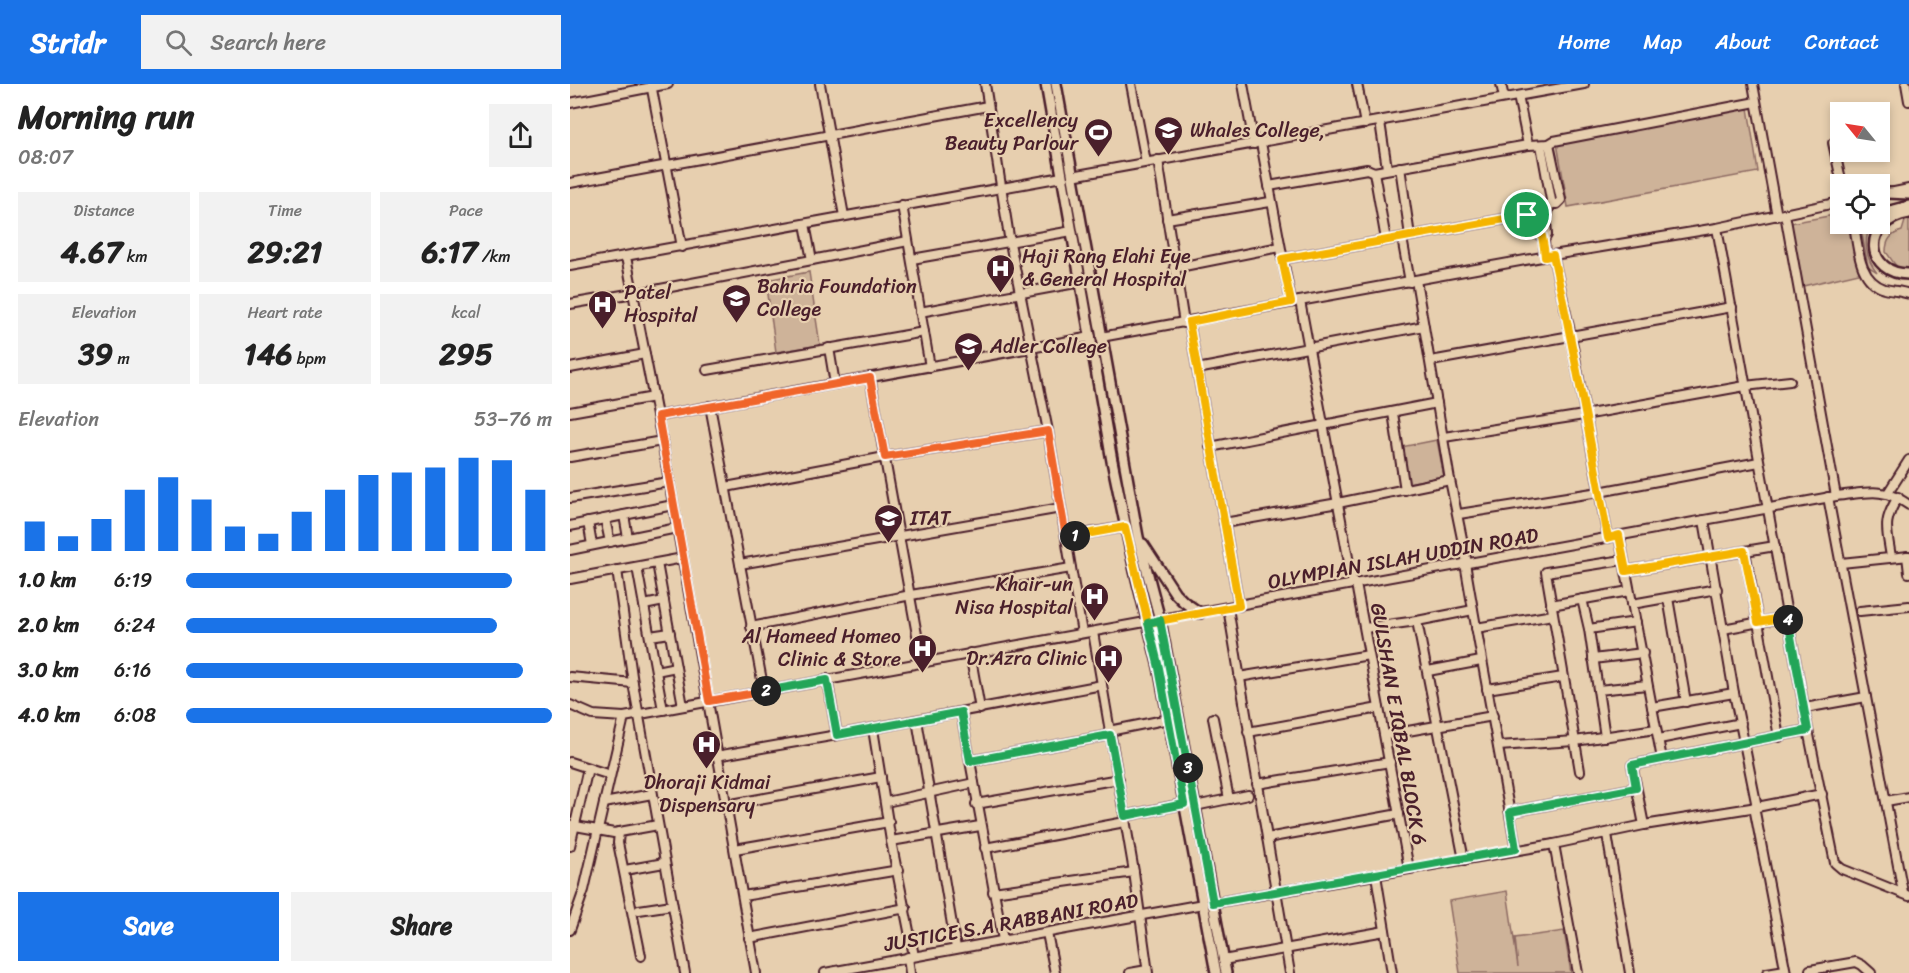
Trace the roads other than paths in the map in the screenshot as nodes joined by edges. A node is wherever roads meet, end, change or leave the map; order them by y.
1 (668, 84) edge
2 (820, 84) edge
3 (985, 84) edge
4 (1046, 84) edge
5 (1056, 84) edge
6 (1131, 84) edge
7 (1243, 84) edge
8 (1357, 84) edge
9 (1501, 84) edge
10 (1584, 84) edge
11 (1753, 84) edge
12 (1906, 84) edge
13 (651, 85) edge
14 (1518, 96) junction
15 (1504, 98) junction
16 (1909, 101) edge
17 (570, 102) edge
18 (1756, 102) junction
19 (988, 106) junction
20 (1380, 122) junction
21 (1365, 124) junction
22 (829, 136) junction
23 (1257, 143) junction
24 (1527, 144) junction
25 (1545, 145) junction
26 (1158, 160) junction
27 (1146, 162) junction
28 (666, 165) junction
29 (1400, 167) junction
30 (1388, 168) junction
31 (1374, 172) junction
32 (1067, 177) junction
33 (570, 183) edge
34 (1269, 186) junction
35 (1002, 187) junction
36 (1909, 189) edge
37 (1890, 193) edge
38 (1890, 194) edge
39 (1909, 194) edge
40 (1270, 202) junction
41 (1830, 204) edge
42 (902, 205) junction
43 (1909, 206) edge
44 (1897, 212) junction
45 (1909, 213) edge
46 (1890, 214) edge
47 (1781, 215) junction
48 (844, 216) junction
49 (1167, 219) junction
50 (805, 224) junction
51 (1717, 228) junction
52 (1072, 231) junction
53 (1856, 234) edge
54 (1873, 234) edge
55 (1406, 237) junction
56 (1386, 240) junction
57 (1544, 240) junction
58 (908, 241) junction
59 (1010, 243) junction
60 (682, 247) junction
61 (1280, 247) junction
62 (1549, 256) junction
63 (626, 257) junction
64 (1282, 259) junction
65 (812, 260) junction
66 (912, 260) junction
67 (570, 266) edge
68 (1174, 268) junction
69 (1909, 274) edge
70 (1413, 281) junction
71 (1909, 281) edge
72 (1081, 282) junction
73 (634, 293) junction
74 (1019, 293) junction
75 (1909, 294) edge
76 (1300, 301) junction
77 (1291, 302) junction
78 (570, 304) edge
79 (1732, 307) junction
80 (920, 312) junction
81 (1186, 322) junction
82 (1424, 326) junction
83 (924, 332) junction
84 (1571, 336) junction
85 (1091, 337) junction
86 (1101, 337) junction
87 (828, 348) junction
88 (1031, 348) junction
89 (1309, 349) junction
90 (645, 354) junction
91 (1431, 361) junction
92 (930, 367) junction
93 (570, 368) edge
94 (1197, 369) junction
95 (707, 370) dead end
96 (870, 378) junction
97 (1790, 381) dead end
98 (835, 384) junction
99 (1745, 386) junction
100 (654, 397) junction
101 (1437, 403) junction
102 (710, 406) junction
103 (570, 412) edge
104 (1393, 412) junction
105 (1584, 415) junction
106 (658, 416) junction
107 (1324, 425) junction
108 (1048, 431) junction
109 (1444, 437) junction
110 (663, 441) junction
111 (1210, 447) junction
112 (570, 457) edge
113 (885, 457) junction
114 (1909, 460) edge
115 (1759, 462) junction
116 (1450, 480) junction
117 (669, 482) junction
118 (726, 487) junction
119 (1405, 490) junction
120 (1599, 492) junction
121 (1888, 493) junction
122 (1832, 497) junction
123 (1898, 497) junction
124 (570, 498) edge
125 (1338, 503) junction
126 (673, 505) junction
127 (1909, 505) edge
128 (1061, 508) junction
129 (1768, 508) junction
130 (1459, 514) junction
131 (624, 515) junction
132 (605, 519) junction
133 (1704, 520) junction
134 (588, 522) junction
135 (1224, 523) junction
136 (570, 526) edge
137 (1125, 527) junction
138 (677, 528) junction
139 (1619, 535) junction
140 (899, 536) junction
141 (1066, 537) junction
142 (1138, 537) junction
143 (628, 538) junction
144 (1608, 538) junction
145 (610, 542) junction
146 (592, 545) junction
147 (1774, 546) junction
148 (570, 548) edge
149 (1744, 551) junction
150 (1908, 556) edge
151 (1891, 557) junction
152 (683, 558) junction
153 (1711, 558) junction
154 (1623, 560) junction
155 (657, 563) junction
156 (1466, 563) junction
157 (1841, 563) junction
158 (740, 564) junction
159 (637, 567) junction
160 (1071, 568) junction
161 (617, 570) junction
162 (1626, 571) junction
163 (1909, 573) edge
164 (570, 579) edge
165 (1355, 584) junction
166 (1717, 589) junction
167 (1629, 591) junction
168 (911, 595) junction
169 (1668, 598) junction
170 (1582, 599) junction
171 (664, 601) junction
172 (1632, 604) junction
173 (644, 605) junction
174 (1551, 605) junction
175 (1239, 606) junction
176 (1909, 606) edge
177 (1228, 608) junction
178 (1473, 610) junction
179 (1860, 611) dead end
180 (1200, 613) junction
181 (1553, 615) junction
182 (1787, 617) junction
183 (1160, 620) junction
184 (1417, 621) junction
185 (1636, 622) junction
186 (1758, 622) junction
187 (1148, 623) junction
188 (751, 627) junction
189 (1365, 628) junction
190 (1476, 628) junction
191 (1589, 629) junction
192 (1723, 630) junction
193 (1093, 632) junction
194 (670, 633) junction
195 (1082, 633) junction
196 (650, 636) junction
197 (970, 653) junction
198 (1643, 653) junction
199 (1370, 655) junction
200 (1593, 659) junction
201 (1481, 661) junction
202 (922, 662) junction
203 (676, 667) junction
204 (656, 671) junction
205 (1428, 671) junction
206 (570, 677) edge
207 (1239, 677) junction
208 (1563, 677) junction
209 (827, 680) junction
210 (633, 683) junction
211 (1647, 685) junction
212 (1102, 686) junction
213 (1487, 688) junction
214 (1598, 690) junction
215 (764, 691) junction
216 (1734, 693) junction
217 (1866, 698) junction
218 (709, 701) junction
219 (1686, 702) junction
220 (570, 705) edge
221 (683, 706) junction
222 (1652, 706) junction
223 (1379, 708) junction
224 (1805, 708) junction
225 (980, 709) junction
226 (663, 710) junction
227 (961, 712) junction
228 (638, 714) junction
229 (1493, 716) junction
230 (624, 717) junction
231 (1213, 718) dead end
232 (1169, 719) junction
233 (916, 720) junction
234 (1741, 723) junction
235 (1438, 725) junction
236 (873, 729) junction
237 (1656, 729) junction
238 (1808, 730) junction
239 (1248, 732) junction
240 (1110, 733) junction
241 (837, 735) junction
242 (1385, 735) junction
243 (1605, 737) junction
244 (1779, 737) junction
245 (1659, 739) junction
246 (1575, 741) junction
247 (1745, 743) junction
248 (1498, 746) junction
249 (716, 756) junction
250 (1662, 759) junction
251 (970, 761) junction
252 (570, 762) edge
253 (1390, 762) junction
254 (588, 768) junction
255 (1580, 771) dead end
256 (610, 776) junction
257 (881, 777) junction
258 (1119, 779) junction
259 (974, 783) junction
260 (1257, 784) junction
261 (1636, 788) junction
262 (928, 793) junction
263 (652, 794) junction
264 (1822, 794) junction
265 (1248, 795) dead end
266 (1909, 797) edge
267 (1228, 799) junction
268 (1886, 801) junction
269 (886, 802) junction
270 (604, 804) junction
271 (976, 804) junction
272 (1184, 804) junction
273 (726, 805) junction
274 (1195, 806) junction
275 (1755, 807) junction
276 (1510, 812) junction
277 (1399, 814) junction
278 (1125, 819) junction
279 (889, 822) junction
280 (572, 825) edge
281 (658, 825) junction
282 (1644, 825) junction
283 (980, 826) junction
284 (597, 830) junction
285 (619, 832) junction
286 (1607, 834) junction
287 (936, 835) junction
288 (1267, 838) junction
289 (891, 841) junction
290 (1554, 844) junction
291 (570, 846) edge
292 (985, 848) junction
293 (735, 849) junction
294 (1516, 849) junction
295 (1464, 860) junction
296 (664, 862) junction
297 (1409, 869) junction
298 (625, 870) dead end
299 (899, 870) junction
300 (1134, 872) junction
301 (1376, 875) junction
302 (993, 892) junction
303 (1276, 892) junction
304 (1906, 894) edge
305 (743, 896) junction
306 (570, 900) edge
307 (580, 902) junction
308 (1208, 903) junction
309 (672, 905) junction
310 (906, 908) junction
311 (639, 910) dead end
312 (1140, 915) junction
313 (570, 930) edge
314 (1385, 931) junction
315 (1047, 933) junction
316 (749, 938) junction
317 (1002, 940) junction
318 (956, 948) junction
319 (1285, 948) junction
320 (641, 956) dead end
321 (911, 956) junction
322 (1223, 960) junction
323 (1810, 970) dead end
324 (1785, 971) edge
325 (1148, 972) edge
326 (685, 973) edge
327 (756, 973) edge
328 (825, 973) edge
329 (910, 973) edge
330 (1055, 973) edge
331 (1130, 973) edge
332 (1216, 973) edge
333 (1226, 973) edge
334 (1290, 973) edge
335 (1392, 973) edge
336 (1578, 973) edge
337 (1630, 973) edge
338 (1767, 973) edge
339 (1871, 973) edge

1 - 13 street
2 - 22 street
3 - 19 street
4 - 32 main road
5 - 32 main road
6 - 27 street
7 - 23 street
8 - 21 street
9 - 15 street
10 - 14 street
11 - 18 street
12 - 16 street
13 - 17 street
13 - 28 street
14 - 15 street
14 - 24 street
15 - 20 street
18 - 25 street
18 - 47 street
19 - 22 street
19 - 35 street
20 - 21 street
20 - 30 street
21 - 23 street
22 - 28 street
22 - 48 street
23 - 26 street
23 - 34 street
24 - 25 street
24 - 29 street
25 - 57 street
26 - 27 street
26 - 49 street
27 - 32 street
28 - 33 street
28 - 60 street
29 - 30 street
29 - 55 street
30 - 31 street
31 - 34 street
31 - 56 street
32 - 35 street
32 - 52 main road
32 - 86 main road
34 - 40 street
35 - 42 street
35 - 59 street
36 - 37 street
38 - 39 main road
40 - 49 street
40 - 61 street
41 - 47 street
42 - 48 street
42 - 58 street
43 - 44 main road
44 - 45 main road
44 - 46 main road
44 - 69 main road
47 - 51 street
47 - 122 street
48 - 50 street
49 - 68 street
50 - 60 street
50 - 65 street
51 - 62 street
51 - 79 street
52 - 59 street
52 - 72 main road
53 - 75 street
54 - 71 main road
55 - 56 street
55 - 57 street
55 - 70 street
56 - 64 street
57 - 62 street
58 - 65 street
58 - 66 street
59 - 66 street
59 - 74 street
60 - 63 street
61 - 64 street
61 - 68 street
62 - 70 street
62 - 84 street
63 - 67 street
63 - 73 street
64 - 77 street
65 - 73 street
66 - 80 street
68 - 81 street
70 - 76 street
70 - 82 street
72 - 74 street
72 - 85 main road
73 - 78 street
73 - 90 street
74 - 80 street
74 - 88 street
76 - 77 street
76 - 89 street, GULSHAN E IQBAL BLOCK 6
77 - 81 street
79 - 84 street
79 - 99 street
80 - 83 street
81 - 86 street
81 - 94 street
82 - 89 street
82 - 91 street
83 - 87 street
83 - 92 street
84 - 91 street
84 - 105 street
85 - 88 street
85 - 137 main road
86 - 142 main road
87 - 95 street
87 - 98 street
88 - 92 street
88 - 108 street
89 - 94 street
89 - 107 street, GULSHAN E IQBAL BLOCK 6
90 - 93 street
90 - 100 street
91 - 101 street
92 - 96 street
94 - 111 street
96 - 98 street
96 - 113 street
97 - 99 street
98 - 102 street
99 - 105 street
99 - 115 street
100 - 103 street
100 - 106 street
101 - 104 street
101 - 109 street
102 - 106 street
102 - 118 street
104 - 107 street
104 - 119 street
105 - 109 street
105 - 120 street
106 - 110 street
107 - 111 street
107 - 125 street, GULSHAN E IQBAL BLOCK 6
108 - 113 street
108 - 128 street
109 - 116 street
110 - 112 street
110 - 117 street
111 - 135 street
113 - 118 street
113 - 140 street
114 - 121 street
115 - 120 street
115 - 129 street
116 - 119 street
116 - 130 street
117 - 124 street
117 - 126 street
118 - 158 street
119 - 125 street
120 - 130 street
120 - 144 street
121 - 122 street, OLYMPIAN ISLAH UDDIN ROAD
121 - 123 street
122 - 129 street, OLYMPIAN ISLAH UDDIN ROAD
122 - 157 street
123 - 127 street
123 - 151 street
125 - 135 street
125 - 165 street, GULSHAN E IQBAL BLOCK 6
126 - 131 street
126 - 138 street
128 - 140 street
128 - 141 street
129 - 133 street, OLYMPIAN ISLAH UDDIN ROAD
129 - 147 street
130 - 156 street
131 - 132 street
131 - 143 street
132 - 134 street
132 - 145 street
133 - 139 street, OLYMPIAN ISLAH UDDIN ROAD
133 - 153 street
134 - 136 street
134 - 146 street
135 - 175 street
137 - 141 street
137 - 187 main road
138 - 143 street
138 - 152 street
139 - 144 street, OLYMPIAN ISLAH UDDIN ROAD
139 - 154 street
140 - 158 street
140 - 168 street
141 - 160 street
142 - 180 main road
142 - 183 main road
143 - 145 street
144 - 156 street, OLYMPIAN ISLAH UDDIN ROAD
145 - 146 street
146 - 148 street
147 - 149 street
147 - 182 street
149 - 153 street
149 - 186 street
150 - 151 street
150 - 163 street
151 - 157 street
152 - 155 street
152 - 218 street
153 - 162 street
153 - 166 street
154 - 162 street
154 - 174 street
155 - 159 street
155 - 171 street
156 - 165 street, OLYMPIAN ISLAH UDDIN ROAD
156 - 178 street
157 - 217 street
158 - 188 street
159 - 161 street
159 - 173 street
160 - 168 street
160 - 195 street
161 - 164 street
161 - 210 street
162 - 167 street
165 - 175 street, OLYMPIAN ISLAH UDDIN ROAD
165 - 189 street, GULSHAN E IQBAL BLOCK 6
166 - 169 street
166 - 192 street
167 - 170 street
167 - 172 street
168 - 188 street
168 - 202 street
169 - 172 street
169 - 219 street
170 - 174 street
170 - 191 street
171 - 173 street
171 - 194 street
172 - 185 street
173 - 196 street
174 - 181 street
175 - 177 street, OLYMPIAN ISLAH UDDIN ROAD
176 - 179 street
177 - 180 street, OLYMPIAN ISLAH UDDIN ROAD
177 - 207 street
178 - 184 street
178 - 190 street
180 - 183 street, OLYMPIAN ISLAH UDDIN ROAD
181 - 190 street
181 - 208 street
182 - 186 street
182 - 224 street
183 - 187 street, OLYMPIAN ISLAH UDDIN ROAD
183 - 274 main road
184 - 189 street
184 - 205 street
185 - 191 street
185 - 198 street
186 - 192 street
186 - 244 street
187 - 193 street, OLYMPIAN ISLAH UDDIN ROAD
187 - 232 main road
188 - 215 street
189 - 199 street, GULSHAN E IQBAL BLOCK 6
190 - 201 street
191 - 200 street
192 - 216 street
193 - 195 street, OLYMPIAN ISLAH UDDIN ROAD
193 - 212 street
194 - 196 street
194 - 203 street
195 - 197 street, OLYMPIAN ISLAH UDDIN ROAD
196 - 204 street
197 - 202 street, OLYMPIAN ISLAH UDDIN ROAD
197 - 225 street
198 - 200 street
198 - 211 street
199 - 207 street
199 - 223 street, GULSHAN E IQBAL BLOCK 6
200 - 214 street
201 - 205 street
201 - 213 street
202 - 209 street, OLYMPIAN ISLAH UDDIN ROAD
203 - 204 street
203 - 221 street
204 - 226 street
205 - 235 street
206 - 210 street
207 - 239 street
208 - 213 street
208 - 246 street
209 - 215 street, OLYMPIAN ISLAH UDDIN ROAD
209 - 241 street
210 - 228 street
211 - 214 street
211 - 222 street
212 - 225 street
212 - 240 street
213 - 229 street
214 - 243 street
215 - 218 street, OLYMPIAN ISLAH UDDIN ROAD
216 - 219 street
216 - 234 street
217 - 224 street
217 - 268 street
218 - 221 street, OLYMPIAN ISLAH UDDIN ROAD
218 - 249 street
219 - 222 street
220 - 230 street, OLYMPIAN ISLAH UDDIN ROAD
221 - 226 street, OLYMPIAN ISLAH UDDIN ROAD
222 - 237 street
223 - 239 street
223 - 242 street, GULSHAN E IQBAL BLOCK 6
224 - 238 street
225 - 227 street
226 - 228 street, OLYMPIAN ISLAH UDDIN ROAD
227 - 233 street
227 - 251 street
228 - 230 street, OLYMPIAN ISLAH UDDIN ROAD
228 - 263 street
229 - 235 street
229 - 248 street
230 - 256 street
231 - 267 street
232 - 240 street
232 - 272 main road
233 - 236 street
233 - 262 street
234 - 245 street
234 - 247 street
235 - 242 street
235 - 295 street
236 - 241 street
236 - 257 street
237 - 243 street
237 - 245 street
238 - 244 street
238 - 264 street
239 - 260 street
240 - 251 street
240 - 258 street
241 - 249 street
242 - 253 street, GULSHAN E IQBAL BLOCK 6
243 - 246 street
244 - 247 street
245 - 250 street
246 - 248 street
246 - 255 street
247 - 250 street
247 - 275 street
248 - 276 street
249 - 273 street
250 - 261 street
251 - 259 street
252 - 254 street
253 - 260 street
253 - 277 street, GULSHAN E IQBAL BLOCK 6
254 - 256 street
254 - 280 street
256 - 270 street
257 - 269 street
257 - 273 street
258 - 271 street
258 - 278 street
259 - 262 street
259 - 271 street
260 - 288 street
261 - 276 street
261 - 282 street
262 - 269 street
262 - 287 street
263 - 270 street
263 - 281 street
264 - 275 street, GULSHAN E IQBAL BLOCK 6
264 - 304 street
265 - 267 street
266 - 268 street
267 - 274 street
268 - 304 street
269 - 279 street
270 - 284 street
271 - 283 street
272 - 278 street
272 - 308 main road
273 - 293 street
274 - 308 main road
275 - 282 street, GULSHAN E IQBAL BLOCK 6
275 - 324 street
276 - 294 street
277 - 288 street
277 - 297 street, GULSHAN E IQBAL BLOCK 6
278 - 292 street
278 - 300 street
279 - 289 street
279 - 293 street
280 - 284 street
280 - 291 street
281 - 285 street
281 - 296 street
282 - 286 street, GULSHAN E IQBAL BLOCK 6
283 - 287 street
283 - 292 street
284 - 285 street
284 - 307 street
285 - 320 street
286 - 290 street, GULSHAN E IQBAL BLOCK 6
286 - 337 street
287 - 289 street
287 - 318 street
288 - 303 street
289 - 299 street
290 - 294 street, GULSHAN E IQBAL BLOCK 6
290 - 336 street
292 - 302 street
293 - 305 street
294 - 295 street, GULSHAN E IQBAL BLOCK 6
295 - 297 street, GULSHAN E IQBAL BLOCK 6
296 - 298 street
296 - 309 street
297 - 301 street, GULSHAN E IQBAL BLOCK 6
299 - 305 street
299 - 310 street
300 - 302 street
300 - 312 street
301 - 303 street, GULSHAN E IQBAL BLOCK 6
301 - 314 street
302 - 317 street
303 - 308 street, GULSHAN E IQBAL BLOCK 6
303 - 319 street
305 - 316 street
306 - 307 street
307 - 313 street
308 - 312 street, JUSTICE S.A RABBANI ROAD
308 - 322 main road
308 - 332 main road
309 - 311 street
309 - 326 street
310 - 316 street
310 - 321 street
312 - 315 street, JUSTICE S.A RABBANI ROAD
312 - 325 street
314 - 319 street
314 - 335 street
315 - 317 street, JUSTICE S.A RABBANI ROAD
315 - 330 street
316 - 327 street
317 - 318 street, JUSTICE S.A RABBANI ROAD
318 - 321 street, JUSTICE S.A RABBANI ROAD
319 - 322 street
319 - 334 street
321 - 328 street, JUSTICE S.A RABBANI ROAD
321 - 329 street
322 - 333 main road
323 - 339 street
324 - 338 street
325 - 331 street

